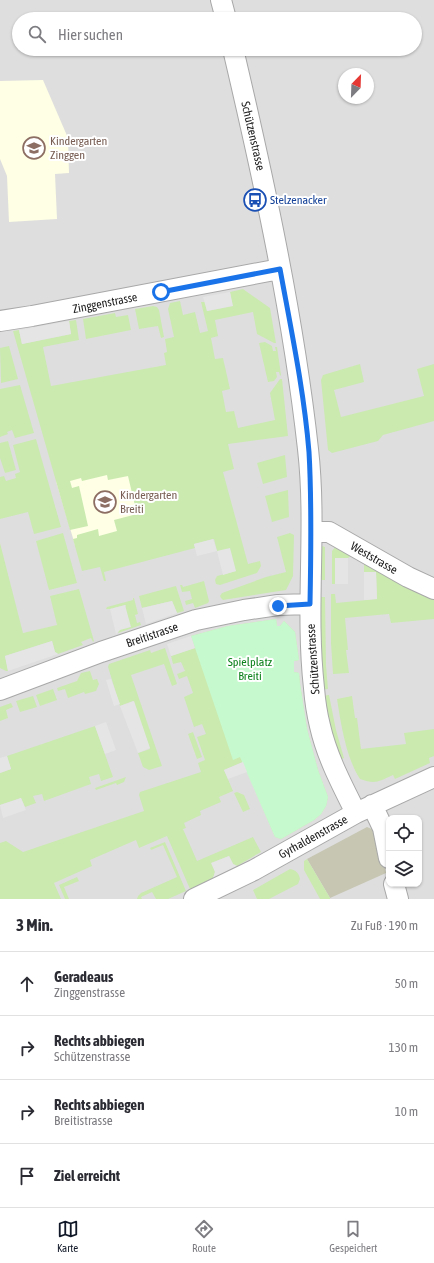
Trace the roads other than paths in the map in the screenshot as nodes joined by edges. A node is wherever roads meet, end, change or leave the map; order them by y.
1 (221, 0) edge
2 (224, 12) edge
3 (235, 56) edge
4 (280, 269) junction
5 (0, 321) edge
6 (312, 532) junction
7 (434, 590) edge
8 (310, 604) junction
9 (0, 690) edge
10 (434, 777) edge
11 (364, 809) junction
12 (388, 851) edge
13 (395, 887) edge
14 (194, 899) edge
15 (398, 899) edge

1 - 2 street
3 - 4 street, Schützenstrasse
4 - 5 street, Zinggenstrasse
4 - 6 street, Schützenstrasse
6 - 7 street, Weststrasse
6 - 8 street, Schützenstrasse
8 - 9 street, Breitistrasse
8 - 11 street, Schützenstrasse
10 - 11 street, Gyrhaldenstrasse
11 - 12 street, Schützenstrasse
11 - 14 street, Gyrhaldenstrasse
13 - 15 street

